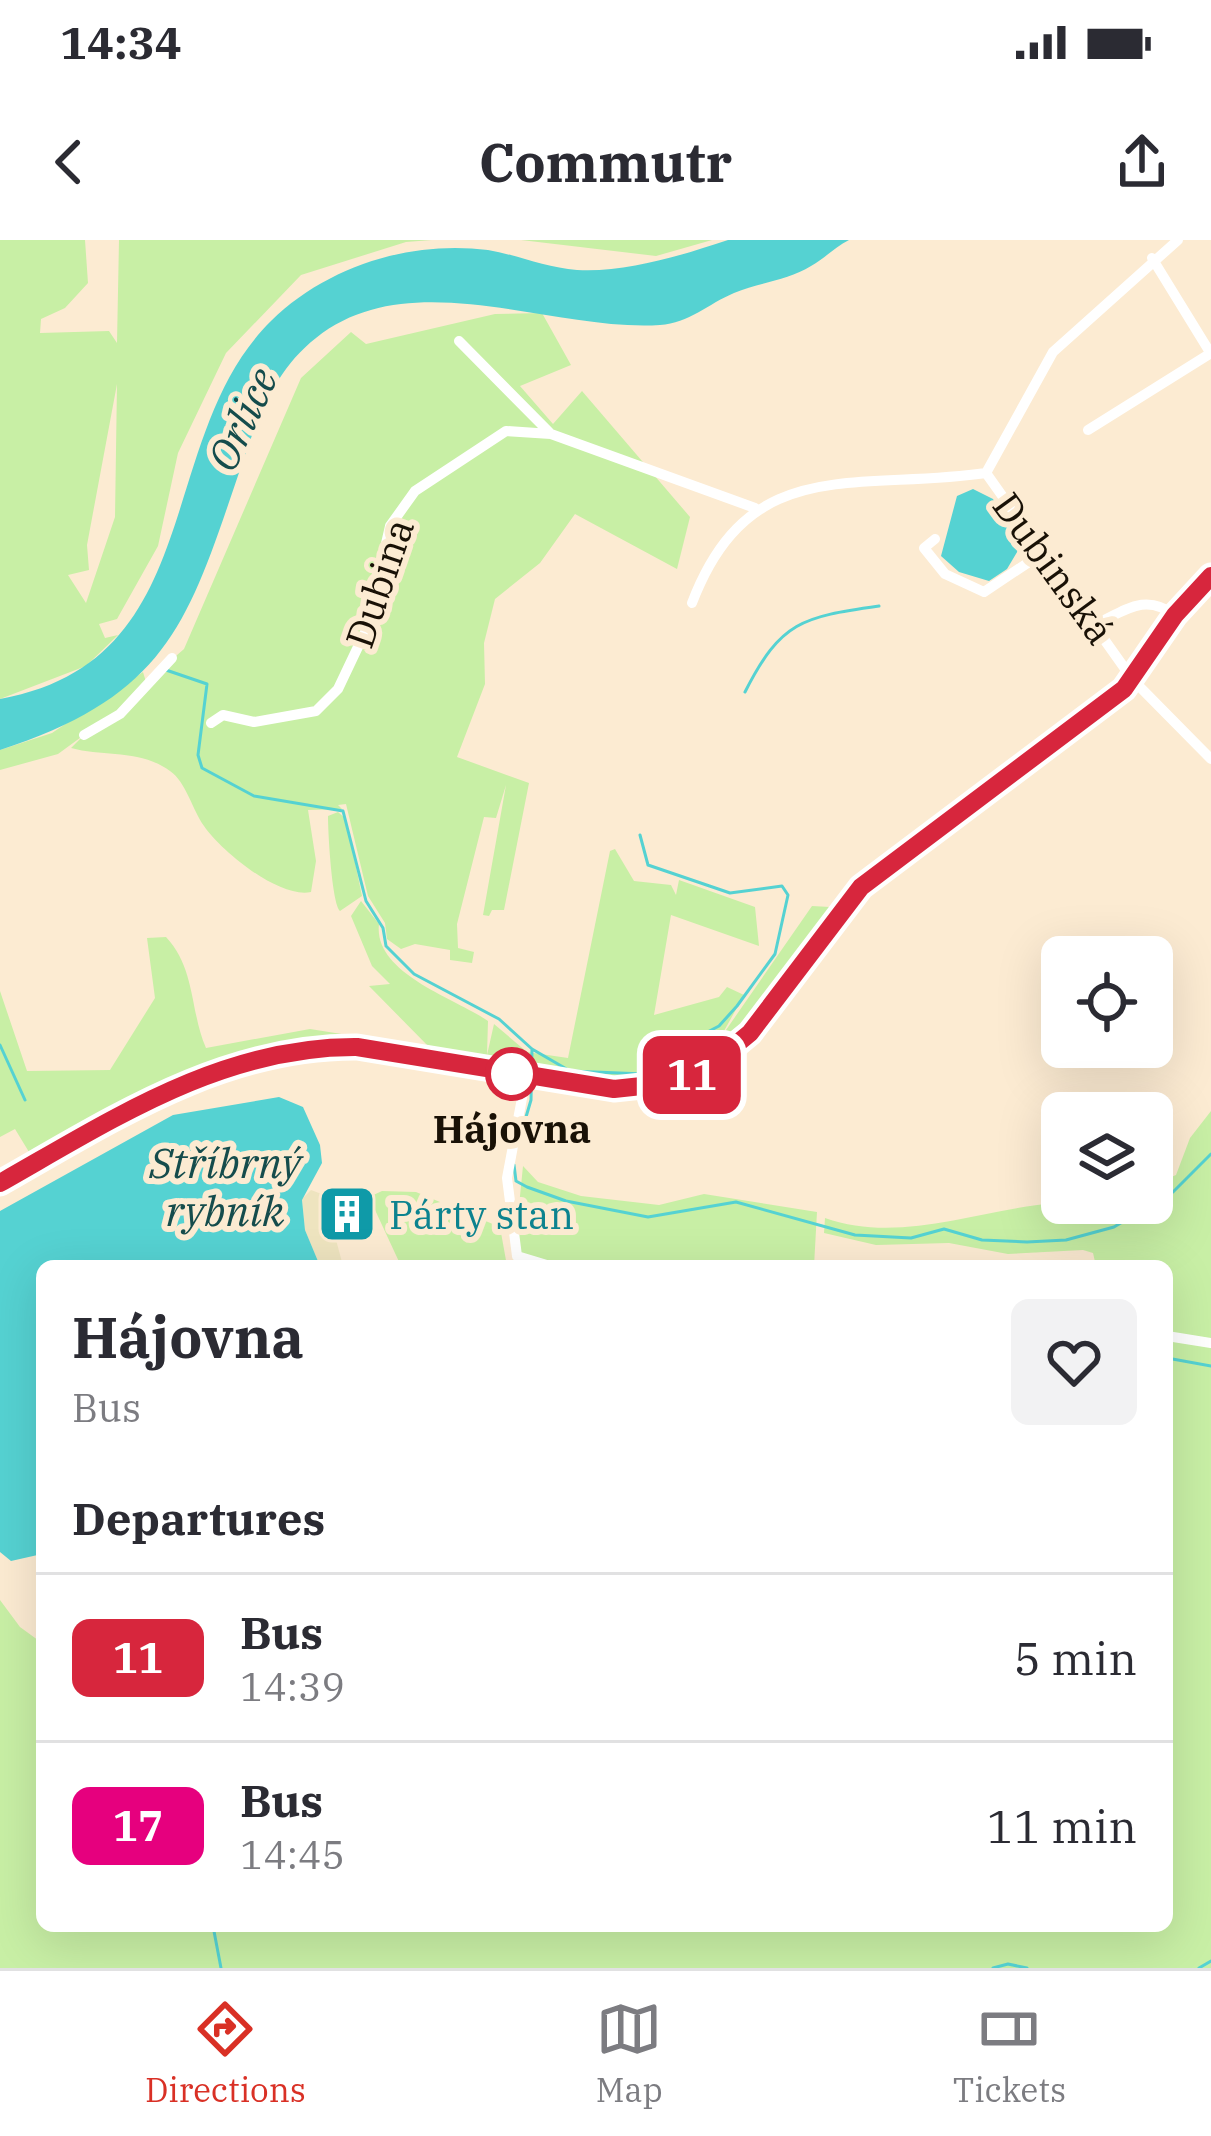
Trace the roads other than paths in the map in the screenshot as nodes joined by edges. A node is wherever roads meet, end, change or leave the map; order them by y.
1 (1178, 240) edge
2 (1152, 258) junction
3 (459, 341) dead end
4 (1211, 353) edge
5 (1088, 430) dead end
6 (551, 434) junction
7 (986, 473) junction
8 (755, 508) junction
9 (935, 539) dead end
10 (1044, 552) junction
11 (1211, 576) edge
12 (692, 603) dead end
13 (1175, 615) junction
14 (1096, 624) junction
15 (166, 666) dead end
16 (1133, 680) junction
17 (211, 723) dead end
18 (84, 735) dead end
19 (1211, 759) edge
20 (526, 1076) junction
21 (0, 1183) edge
22 (530, 1260) edge
23 (1173, 1337) edge
24 (1211, 1343) edge

1 - 2 street
2 - 4 street
2 - 7 street
3 - 6 street, Dubina
4 - 5 street
6 - 8 street, Dubina
6 - 17 street, Dubina
7 - 8 street, Dubinská
7 - 10 street, Dubinská
8 - 12 street
9 - 10 street
10 - 14 street, Dubinská
11 - 13 street
13 - 14 street
13 - 16 street
14 - 16 street, Dubinská
15 - 18 street
16 - 19 street, Dubinská
16 - 20 street
20 - 21 street
20 - 22 street
23 - 24 street

